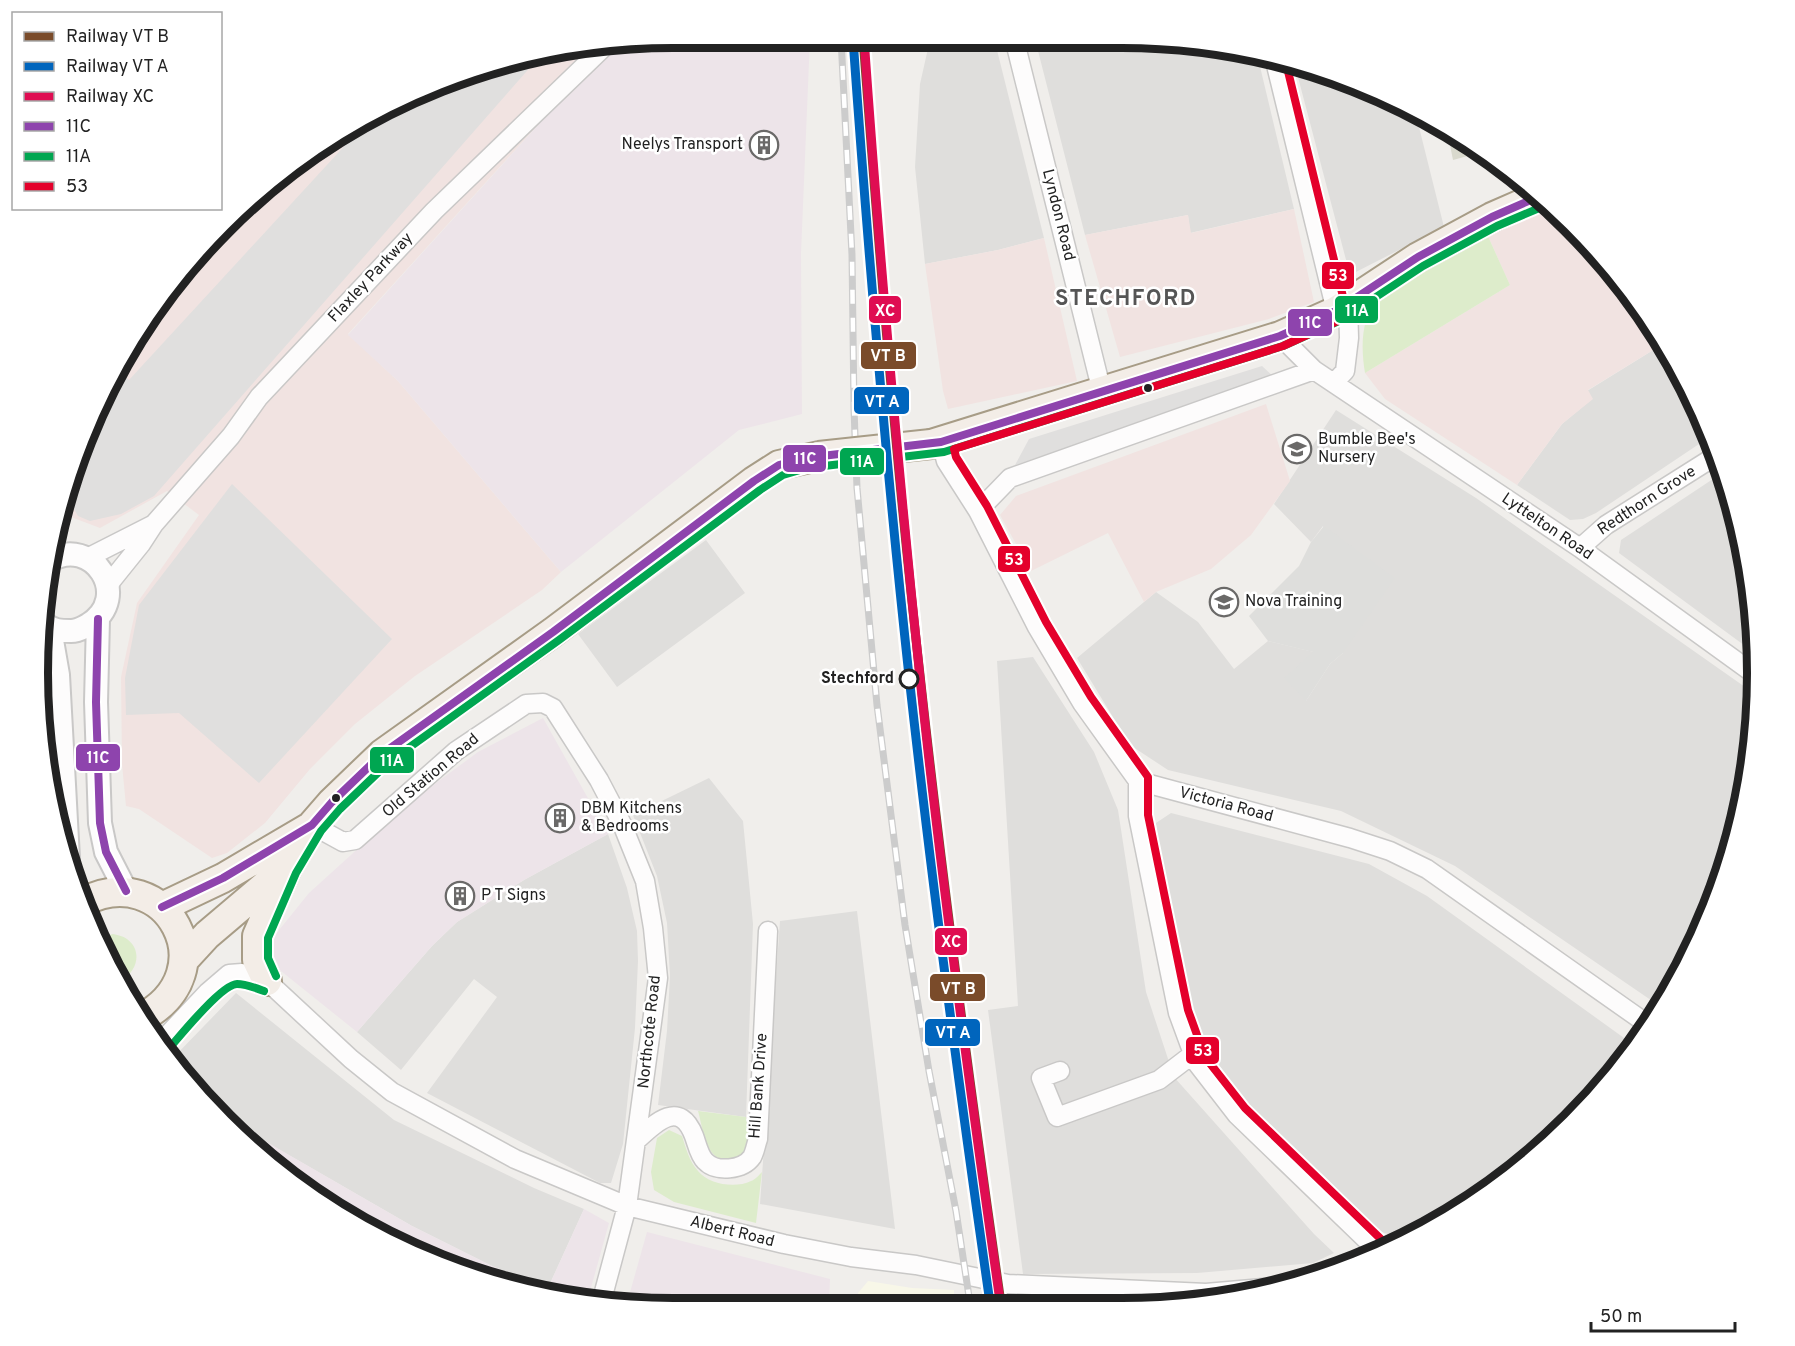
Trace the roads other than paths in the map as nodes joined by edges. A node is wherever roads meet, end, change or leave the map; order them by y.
1 (1016, 48) edge
2 (599, 52) edge
3 (1277, 67) edge
4 (1531, 200) edge
5 (1342, 307) junction
6 (1280, 336) junction
7 (1314, 370) junction
8 (1334, 383) junction
9 (1102, 392) junction
10 (936, 443) junction
11 (1709, 460) edge
12 (978, 511) junction
13 (154, 524) junction
14 (1580, 548) junction
15 (68, 558) edge
16 (108, 585) junction
17 (98, 619) junction
18 (49, 627) edge
19 (49, 635) edge
20 (1747, 669) edge
21 (553, 708) joint
22 (1138, 781) junction
23 (62, 803) edge
24 (312, 825) junction
25 (286, 868) junction
26 (126, 891) junction
27 (90, 898) edge
28 (162, 907) junction
29 (768, 931) dead end
30 (184, 960) junction
31 (267, 981) junction
32 (149, 1013) edge
33 (1642, 1020) edge
34 (165, 1037) edge
35 (1193, 1054) junction
36 (1060, 1071) dead end
37 (637, 1140) junction
38 (627, 1206) junction
39 (1372, 1245) edge
40 (1204, 1293) edge
41 (603, 1294) edge

1 - 9 street, Lyndon Road
2 - 13 street, Flaxley Parkway
3 - 5 street
4 - 5 main road
5 - 6 main road
5 - 8 street
6 - 7 street, Lyttelton Road
6 - 9 main road
7 - 8 street, Lyttelton Road
7 - 12 street
8 - 14 street, Lyttelton Road
9 - 10 main road
10 - 12 street
10 - 24 main road, bridge
11 - 14 street, Redthorn Grove
12 - 22 street
13 - 15 street, Flaxley Parkway
13 - 16 street, Flaxley Parkway
14 - 20 street, Lyttelton Road
15 - 16 street
16 - 17 street
17 - 18 street
17 - 26 street
19 - 23 street
21 - 24 street, Old Station Road
21 - 37 street, Northcote Road
22 - 33 street, Victoria Road
22 - 35 street
24 - 25 main road
24 - 28 main road
25 - 30 main road
25 - 31 main road
26 - 27 main road
26 - 28 main road
28 - 30 main road
29 - 37 street, Hill Bank Drive
30 - 32 main road
31 - 34 street
31 - 38 street, Albert Road
35 - 36 street
35 - 39 street
37 - 38 street, Northcote Road
38 - 40 street, Albert Road
38 - 41 street, Northcote Road

